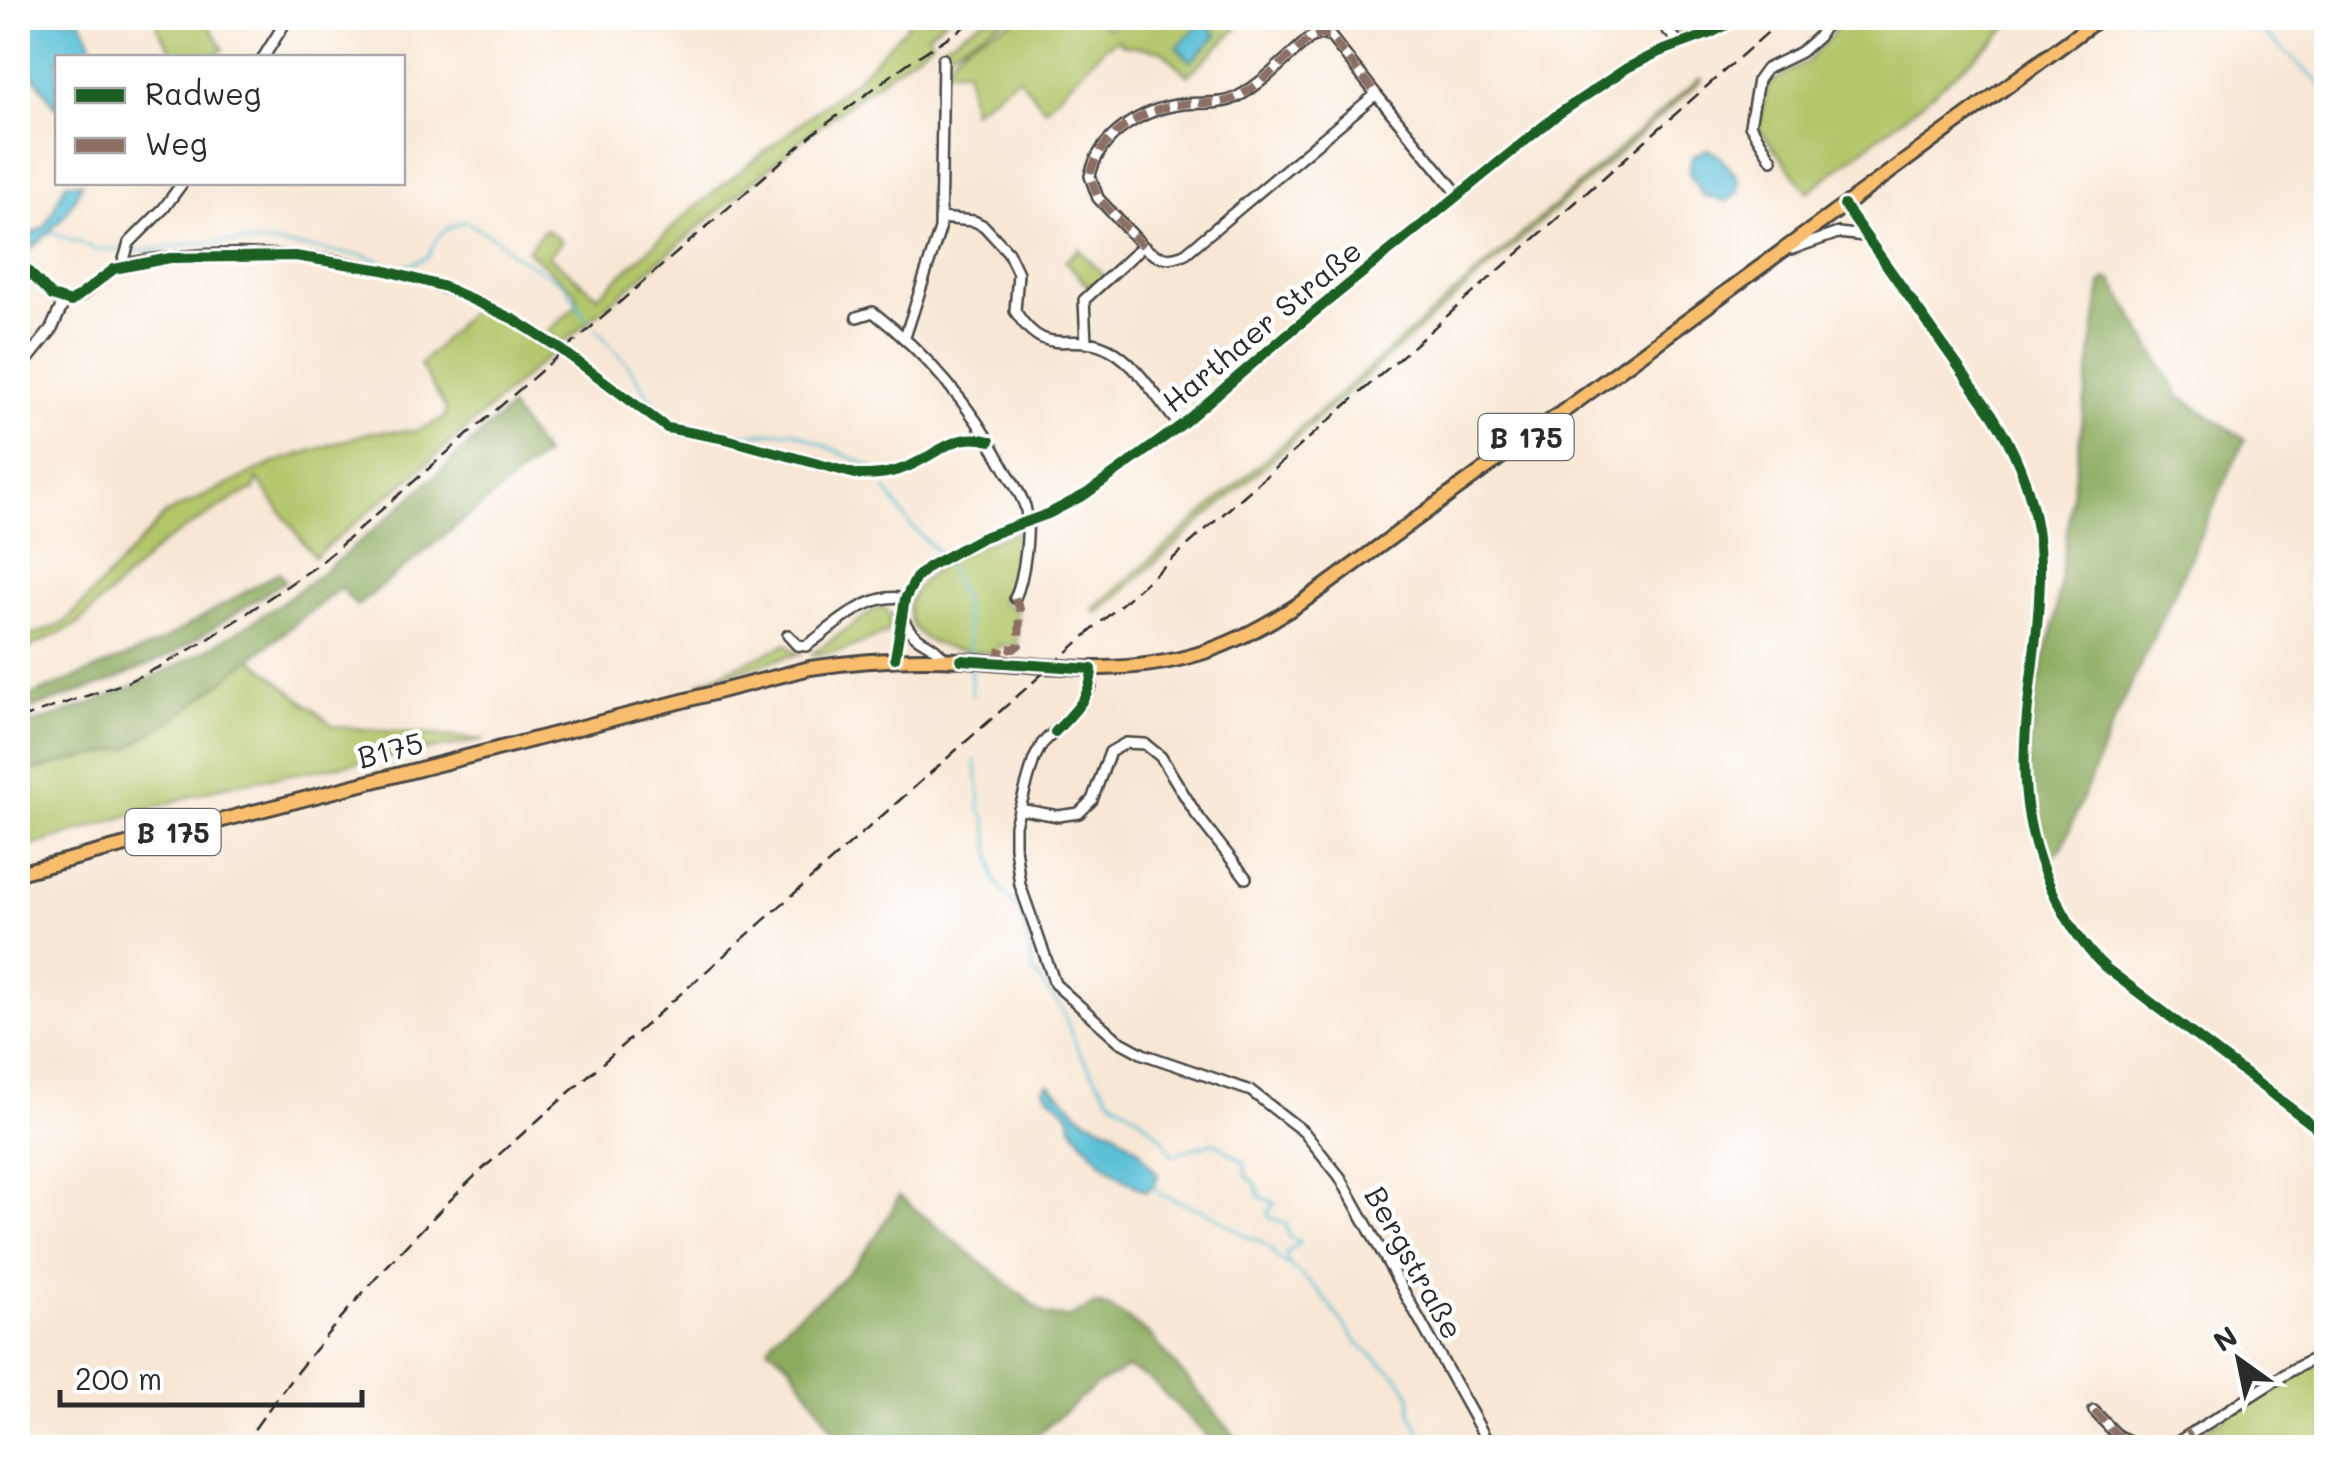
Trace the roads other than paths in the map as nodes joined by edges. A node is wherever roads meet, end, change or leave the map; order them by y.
1 (288, 18) edge
2 (1656, 18) edge
3 (1740, 18) edge
4 (1830, 18) edge
5 (2098, 19) edge
6 (1677, 46) junction
7 (265, 55) edge
8 (943, 60) dead end
9 (1376, 94) junction
10 (1772, 160) dead end
11 (181, 185) edge
12 (1458, 194) junction
13 (1844, 205) junction
14 (940, 218) junction
15 (1866, 237) junction
16 (1143, 246) junction
17 (18, 260) edge
18 (1762, 264) junction
19 (122, 266) junction
20 (64, 302) junction
21 (857, 316) dead end
22 (905, 337) junction
23 (1086, 343) junction
24 (18, 371) edge
25 (1180, 426) junction
26 (990, 441) junction
27 (1026, 520) junction
28 (1015, 598) dead end
29 (905, 599) junction
30 (901, 612) junction
31 (788, 635) dead end
32 (895, 658) junction
33 (945, 660) junction
34 (1092, 670) junction
35 (1019, 808) junction
36 (18, 873) edge
37 (1246, 878) dead end
38 (2326, 1134) edge
39 (2326, 1352) edge
40 (2094, 1411) dead end
41 (1492, 1448) edge
42 (2145, 1448) edge
43 (2168, 1448) edge

1 - 7 street
2 - 6 street
3 - 6 street, Harthaer Straße
4 - 10 street
5 - 13 main road, B 175
6 - 12 street, Harthaer Straße
8 - 14 street
9 - 12 street
9 - 16 street
9 - 16 street
11 - 19 street
12 - 25 street, Harthaer Straße
13 - 15 street
13 - 18 main road, B 175
14 - 22 street
14 - 23 street
15 - 18 street
15 - 38 street
16 - 23 street
17 - 20 street
18 - 34 main road, B 175
19 - 20 street
19 - 26 street
20 - 24 street
21 - 22 street
22 - 26 street
23 - 25 street
25 - 27 street, Harthaer Straße
26 - 27 street
27 - 28 street
27 - 29 street, Harthaer Straße
29 - 30 street, Harthaer Straße
29 - 31 street
30 - 32 street, Harthaer Straße
30 - 33 street
32 - 33 main road, B 175
32 - 36 main road, B175 / B 175
33 - 34 main road, B 175
34 - 35 street, Bergstraße
35 - 37 street
35 - 41 street, Bergstraße
39 - 43 street
40 - 42 street

